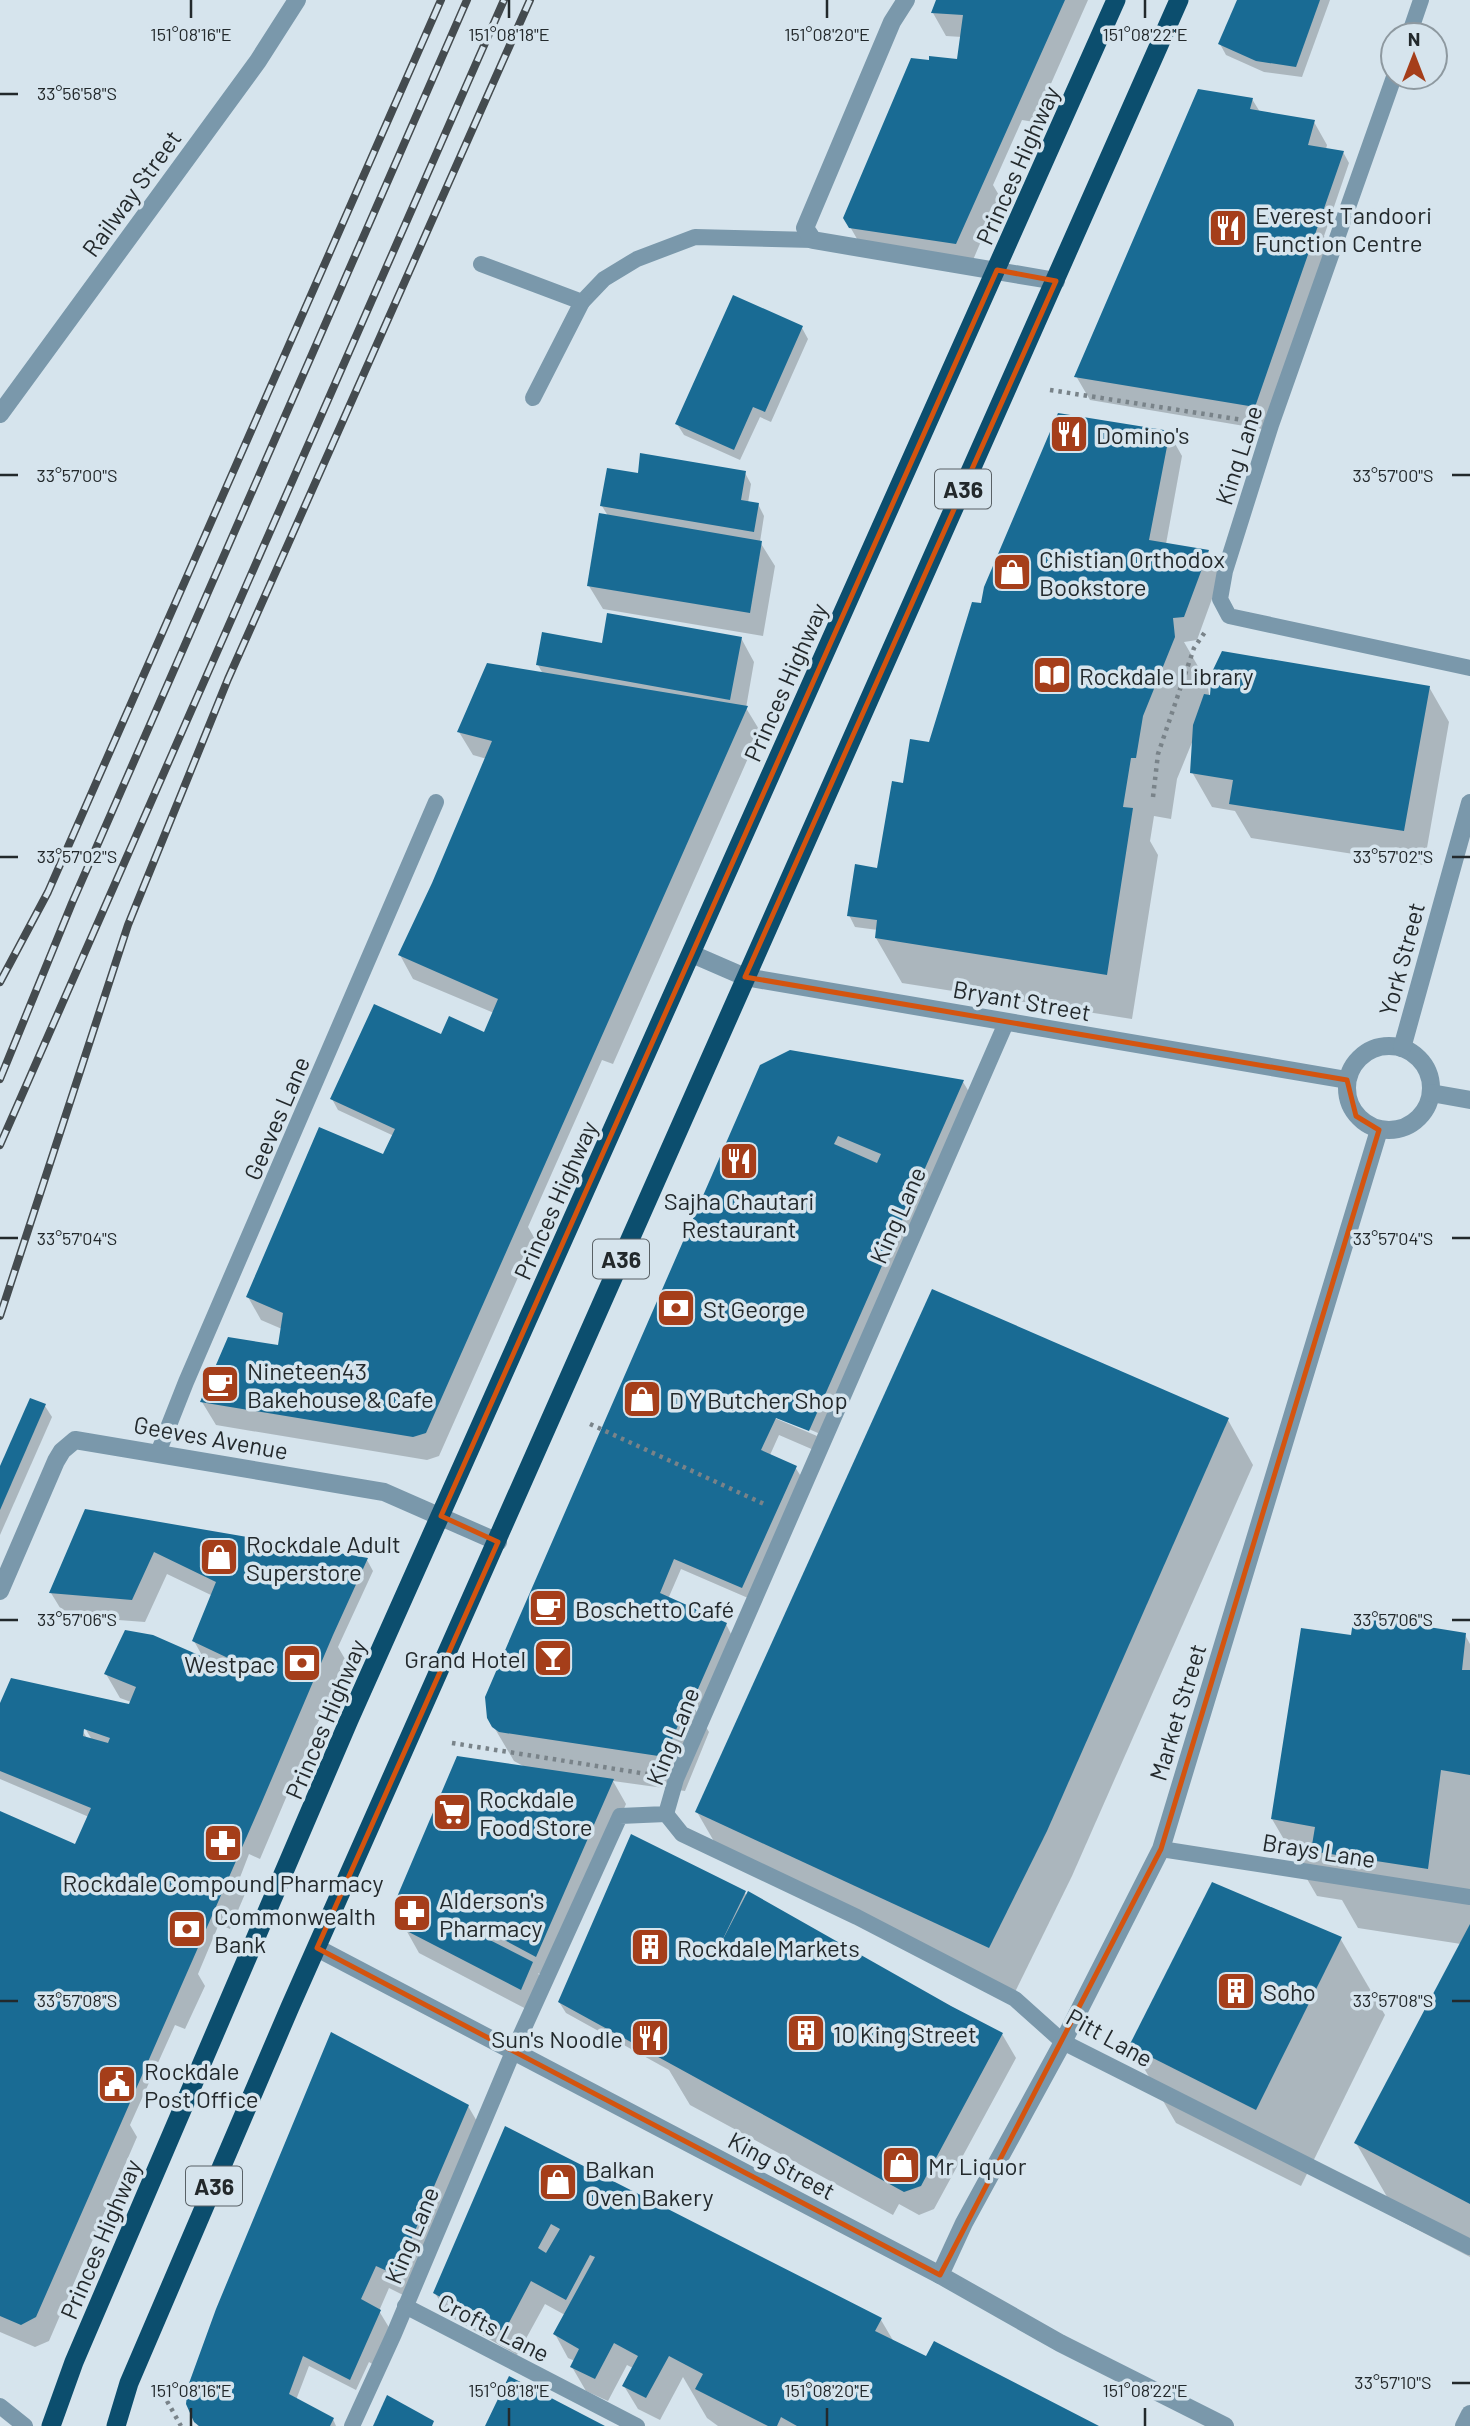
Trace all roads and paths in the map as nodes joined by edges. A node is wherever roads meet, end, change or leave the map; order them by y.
1 (906, 0) edge
2 (1116, 0) edge
3 (1179, 0) edge
4 (1421, 0) edge
5 (292, 1) edge
6 (1414, 21) edge
7 (1389, 91) edge
8 (813, 240) junction
9 (481, 264) dead end
10 (997, 270) junction
11 (1056, 281) junction
12 (582, 302) junction
13 (1050, 390) dead end
14 (533, 398) dead end
15 (0, 414) edge
16 (1271, 425) junction
17 (1224, 605) junction
18 (1470, 668) edge
19 (1153, 797) dead end
20 (436, 802) dead end
21 (1468, 814) edge
22 (692, 954) junction
23 (745, 977) junction
24 (1006, 1023) junction
25 (1402, 1048) junction
26 (1347, 1080) junction
27 (1431, 1093) junction
28 (1470, 1100) edge
29 (1379, 1130) junction
30 (590, 1424) dead end
31 (158, 1452) junction
32 (441, 1516) junction
33 (790, 1516) junction
34 (498, 1542) junction
35 (0, 1591) edge
36 (452, 1743) dead end
37 (676, 1779) junction
38 (666, 1814) junction
39 (1161, 1849) junction
40 (1470, 1897) edge
41 (317, 1948) junction
42 (1063, 2042) junction
43 (513, 2052) junction
44 (1470, 2247) edge
45 (940, 2274) junction
46 (405, 2306) junction
47 (167, 2401) dead end
48 (0, 2406) edge
49 (1470, 2414) edge
50 (25, 2426) edge
51 (51, 2426) edge
52 (116, 2426) edge
53 (181, 2426) edge
54 (352, 2426) edge
55 (637, 2426) edge
56 (1225, 2426) edge
57 (1464, 2426) edge

1 - 8 street
2 - 10 highway, Princes Highway / A36
3 - 11 highway, A36
4 - 6 lane
5 - 15 street, Railway Street
7 - 16 lane, King Lane
8 - 10 street
8 - 12 lane
9 - 12 lane
10 - 11 street
10 - 22 highway, Princes Highway / A36
11 - 23 highway, A36
12 - 14 lane
13 - 16 path
16 - 17 lane, King Lane
17 - 18 lane
17 - 19 path
20 - 31 lane, Geeves Lane
21 - 25 street, York Street
22 - 23 street, Bryant Street
22 - 32 highway, Princes Highway / A36
23 - 24 street, Bryant Street
23 - 34 highway, A36
24 - 26 street, Bryant Street
24 - 33 lane, King Lane
25 - 26 street
25 - 27 street
26 - 29 street
27 - 28 street
27 - 29 street
29 - 39 street, Market Street
30 - 33 path
31 - 32 street, Geeves Avenue
31 - 35 street, Geeves Avenue
32 - 34 street, Geeves Avenue
32 - 51 highway, Princes Highway / A36
33 - 37 lane, King Lane
34 - 41 highway, A36
36 - 37 path
37 - 38 lane, King Lane
38 - 42 lane, Pitt Lane
38 - 43 lane, King Lane
39 - 40 lane, Brays Lane
39 - 42 street, Market Street
41 - 43 street, King Street
41 - 52 highway, A36
42 - 44 lane, Pitt Lane
42 - 45 street, Market Street
43 - 45 street, King Street
43 - 46 lane, King Lane
45 - 56 street, King Street
46 - 54 lane, King Lane
46 - 55 lane, Crofts Lane
47 - 53 path
48 - 50 lane
49 - 57 street

